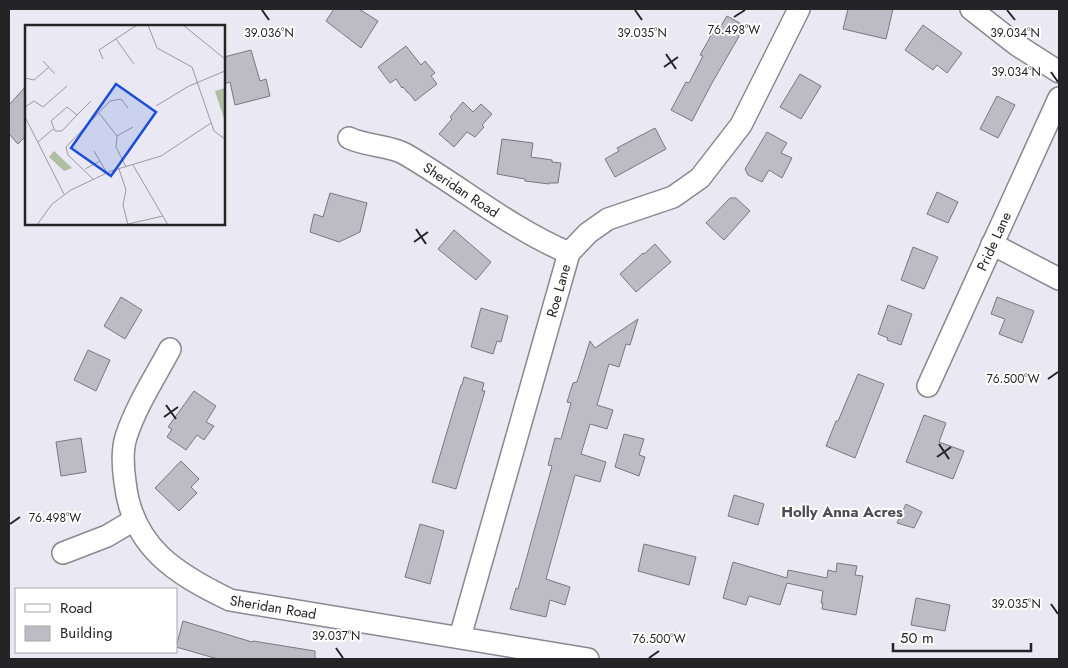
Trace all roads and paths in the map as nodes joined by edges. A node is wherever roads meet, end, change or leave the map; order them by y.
1 (799, 9) edge
2 (971, 9) edge
3 (1059, 72) edge
4 (1059, 98) edge
5 (349, 138) dead end
6 (992, 244) junction
7 (570, 253) junction
8 (1059, 279) edge
9 (170, 348) dead end
10 (928, 386) dead end
11 (134, 520) junction
12 (63, 553) dead end
13 (460, 637) junction
14 (588, 659) edge

1 - 7 street, Roe Lane
2 - 3 street
4 - 6 street, Pride Lane
5 - 7 street, Sheridan Road
6 - 8 street
6 - 10 street, Pride Lane
7 - 13 street, Roe Lane
9 - 11 street, Sheridan Road
11 - 12 street
11 - 13 street, Sheridan Road
13 - 14 street, Sheridan Road

